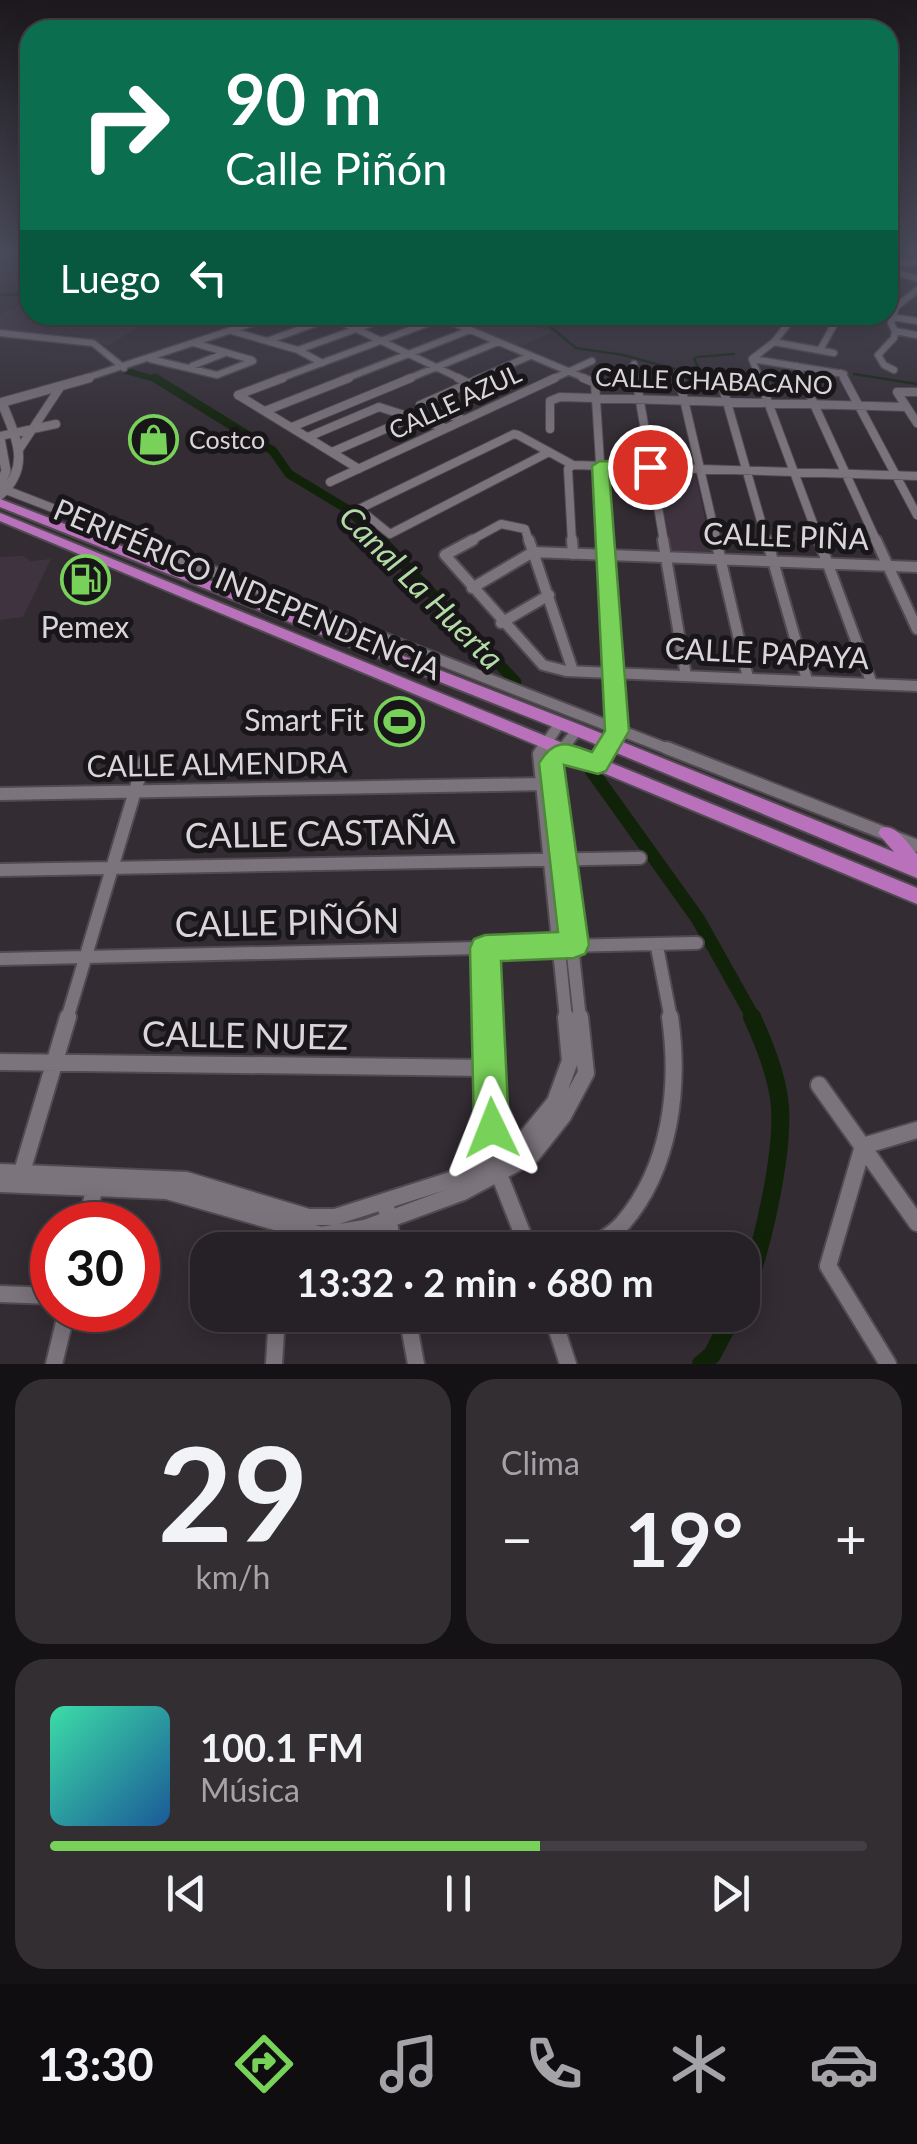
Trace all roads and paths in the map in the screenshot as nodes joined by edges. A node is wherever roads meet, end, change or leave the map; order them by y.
1 (249, 325) edge
2 (309, 325) edge
3 (349, 325) edge
4 (367, 325) edge
5 (417, 325) edge
6 (459, 325) edge
7 (787, 325) edge
8 (834, 325) edge
9 (894, 325) edge
10 (356, 329) junction
11 (470, 330) junction
12 (895, 330) junction
13 (232, 331) junction
14 (0, 333) edge
15 (917, 334) edge
16 (266, 341) junction
17 (381, 341) junction
18 (498, 342) junction
19 (774, 342) junction
20 (194, 344) junction
21 (298, 350) junction
22 (820, 350) junction
23 (226, 353) junction
24 (834, 353) dead end
25 (408, 354) junction
26 (530, 356) junction
27 (150, 359) junction
28 (752, 359) junction
29 (592, 360) dead end
30 (322, 363) junction
31 (634, 364) dead end
32 (192, 366) junction
33 (797, 366) junction
34 (124, 368) junction
35 (436, 368) junction
36 (894, 370) dead end
37 (569, 372) junction
38 (678, 373) dead end
39 (468, 384) junction
40 (722, 385) dead end
41 (61, 386) junction
42 (917, 392) edge
43 (596, 398) junction
44 (639, 399) junction
45 (684, 400) junction
46 (727, 402) junction
47 (768, 402) junction
48 (1, 403) edge
49 (814, 404) junction
50 (858, 405) junction
51 (906, 406) junction
52 (265, 410) junction
53 (413, 417) junction
54 (464, 420) junction
55 (917, 423) edge
56 (56, 424) dead end
57 (292, 427) junction
58 (36, 428) junction
59 (446, 428) junction
60 (550, 429) dead end
61 (13, 434) junction
62 (0, 437) edge
63 (308, 437) junction
64 (20, 448) junction
65 (332, 452) junction
66 (545, 454) junction
67 (600, 466) junction
68 (571, 467) junction
69 (650, 467) junction
70 (700, 468) junction
71 (359, 469) junction
72 (746, 470) junction
73 (794, 472) junction
74 (846, 474) junction
75 (896, 476) junction
76 (917, 476) edge
77 (330, 482) dead end
78 (1, 502) edge
79 (917, 515) edge
80 (72, 530) junction
81 (117, 532) junction
82 (534, 552) junction
83 (574, 554) junction
84 (606, 555) junction
85 (666, 557) junction
86 (721, 560) junction
87 (773, 562) junction
88 (827, 564) junction
89 (888, 566) junction
90 (917, 567) edge
91 (192, 570) junction
92 (472, 588) junction
93 (549, 595) junction
94 (502, 623) junction
95 (917, 629) edge
96 (574, 670) junction
97 (614, 672) junction
98 (686, 676) junction
99 (748, 678) junction
100 (807, 680) junction
101 (872, 684) junction
102 (917, 686) edge
103 (560, 723) junction
104 (577, 730) junction
105 (615, 738) junction
106 (546, 743) junction
107 (562, 750) junction
108 (144, 761) dead end
109 (598, 765) junction
110 (548, 784) junction
111 (136, 792) junction
112 (0, 794) edge
113 (887, 833) junction
114 (917, 846) edge
115 (640, 858) dead end
116 (556, 859) junction
117 (114, 868) junction
118 (917, 868) edge
119 (0, 870) edge
120 (917, 896) edge
121 (697, 943) dead end
122 (567, 945) junction
123 (657, 946) junction
124 (485, 948) junction
125 (88, 958) junction
126 (0, 960) edge
127 (0, 1062) edge
128 (55, 1064) junction
129 (489, 1068) junction
130 (818, 1085) dead end
131 (917, 1130) edge
132 (864, 1146) junction
133 (493, 1159) junction
134 (0, 1172) edge
135 (500, 1178) junction
136 (20, 1179) junction
137 (96, 1182) junction
138 (0, 1184) edge
139 (385, 1201) junction
140 (91, 1202) edge
141 (388, 1219) junction
142 (917, 1223) edge
143 (284, 1227) junction
144 (284, 1232) edge
145 (391, 1232) edge
146 (521, 1232) edge
147 (611, 1232) edge
148 (0, 1294) edge
149 (30, 1295) edge
150 (61, 1332) edge
151 (277, 1332) edge
152 (410, 1332) edge
153 (558, 1332) edge
154 (54, 1364) edge
155 (274, 1364) edge
156 (416, 1364) edge
157 (568, 1364) edge
158 (888, 1364) edge

1 - 13 street
2 - 16 street
3 - 10 street
4 - 10 street
5 - 17 street
6 - 11 street
7 - 19 street
8 - 22 street
9 - 12 street
10 - 17 street
10 - 21 street
11 - 18 street
11 - 25 street
12 - 15 street
12 - 36 street
13 - 16 street
13 - 20 street
14 - 34 street
16 - 21 street
17 - 25 street
17 - 30 street
18 - 26 street
18 - 35 street
19 - 22 street
19 - 28 street
20 - 23 street
20 - 27 street
21 - 30 street
22 - 24 street
23 - 32 street
23 - 32 street
25 - 35 street
25 - 52 street
26 - 37 street
26 - 39 street
27 - 32 street
27 - 34 street
28 - 33 street
28 - 47 street
29 - 37 street, CALLE AZUL
30 - 52 street
31 - 44 street
33 - 49 street
33 - 50 street
34 - 41 street
35 - 39 street
35 - 57 street
37 - 43 street
37 - 54 street, CALLE AZUL
38 - 45 street
39 - 54 street
40 - 46 street
41 - 48 street
41 - 58 street
42 - 51 street
43 - 44 street, CALLE CHABACANO
43 - 60 street, CALLE CHABACANO
43 - 67 street
44 - 45 street, CALLE CHABACANO
44 - 69 street
45 - 46 street, CALLE CHABACANO
45 - 70 street
46 - 47 street, CALLE CHABACANO
46 - 72 street
47 - 49 street, CALLE CHABACANO
47 - 73 street
48 - 61 street
49 - 50 street, CALLE CHABACANO
49 - 74 street
50 - 51 street, CALLE CHABACANO
50 - 75 street
51 - 55 street
52 - 57 street
53 - 59 street
53 - 63 street
53 - 65 street
54 - 59 street, CALLE AZUL
56 - 58 street
57 - 63 street
58 - 61 street
58 - 64 street
59 - 71 street, CALLE AZUL
61 - 62 street
61 - 64 street
62 - 78 street
63 - 65 street
64 - 78 street
65 - 71 street
66 - 66 street
66 - 68 street
67 - 68 street
67 - 69 street
67 - 84 street
68 - 83 street
69 - 70 street
69 - 85 street
70 - 72 street
70 - 86 street
71 - 77 street, CALLE AZUL
72 - 73 street
72 - 87 street
73 - 74 street
73 - 88 street
74 - 75 street
74 - 89 street
75 - 76 street
75 - 79 street
78 - 80 highway, PERIFÉRICO INDEPENDENCIA
78 - 81 street
78 - 106 highway, PERIFÉRICO INDEPENDENCIA
80 - 81 highway
80 - 91 highway, PERIFÉRICO INDEPENDENCIA
81 - 91 street
82 - 83 street, CALLE PIÑA
82 - 92 street
82 - 92 street, CALLE PAPAYA
82 - 93 street
83 - 84 street, CALLE PIÑA
84 - 85 street, CALLE PIÑA
84 - 97 street
85 - 86 street, CALLE PIÑA
85 - 98 street
86 - 87 street, CALLE PIÑA
86 - 99 street
87 - 88 street, CALLE PIÑA
87 - 100 street
88 - 89 street, CALLE PIÑA
88 - 101 street
89 - 90 street, CALLE PIÑA
89 - 95 street
91 - 103 highway, PERIFÉRICO INDEPENDENCIA
91 - 105 street
92 - 94 street, CALLE PAPAYA
93 - 94 street
93 - 96 street
94 - 96 street, CALLE PAPAYA
96 - 97 street, CALLE PAPAYA
97 - 98 street, CALLE PAPAYA
97 - 105 street
98 - 99 street, CALLE PAPAYA
99 - 100 street, CALLE PAPAYA
100 - 101 street, CALLE PAPAYA
101 - 102 street, CALLE PAPAYA
103 - 104 highway, PERIFÉRICO INDEPENDENCIA
103 - 106 street
104 - 105 highway, PERIFÉRICO INDEPENDENCIA
104 - 107 street
105 - 109 street
105 - 113 street
105 - 118 highway, PERIFÉRICO INDEPENDENCIA
106 - 107 highway, PERIFÉRICO INDEPENDENCIA
106 - 110 street
107 - 109 highway, PERIFÉRICO INDEPENDENCIA
107 - 110 street
108 - 111 street
109 - 120 highway, PERIFÉRICO INDEPENDENCIA
110 - 111 street, CALLE ALMENDRA
110 - 116 street
111 - 112 street, CALLE ALMENDRA
111 - 117 street
113 - 114 street
113 - 118 highway
115 - 116 street, CALLE CASTAÑA
116 - 117 street, CALLE CASTAÑA
116 - 122 street
117 - 119 street, CALLE CASTAÑA
117 - 125 street
121 - 123 street, CALLE PIÑÓN
122 - 123 street, CALLE PIÑÓN
122 - 124 street, CALLE PIÑÓN
122 - 133 street
122 - 135 street
123 - 147 street
124 - 125 street, CALLE PIÑÓN
124 - 129 street
125 - 126 street, CALLE PIÑÓN
125 - 128 street
127 - 128 street, CALLE NUEZ
128 - 129 street, CALLE NUEZ
128 - 136 street
129 - 133 street
130 - 132 street
131 - 132 street
132 - 142 street
132 - 158 street
133 - 135 street
133 - 139 street
134 - 136 street
135 - 141 street
135 - 146 street
136 - 137 street
136 - 138 street
137 - 139 street
137 - 140 street
137 - 143 street
139 - 141 street
141 - 143 street
141 - 145 street
143 - 144 street
148 - 149 street
150 - 154 street
151 - 155 street
152 - 156 street
153 - 157 street

